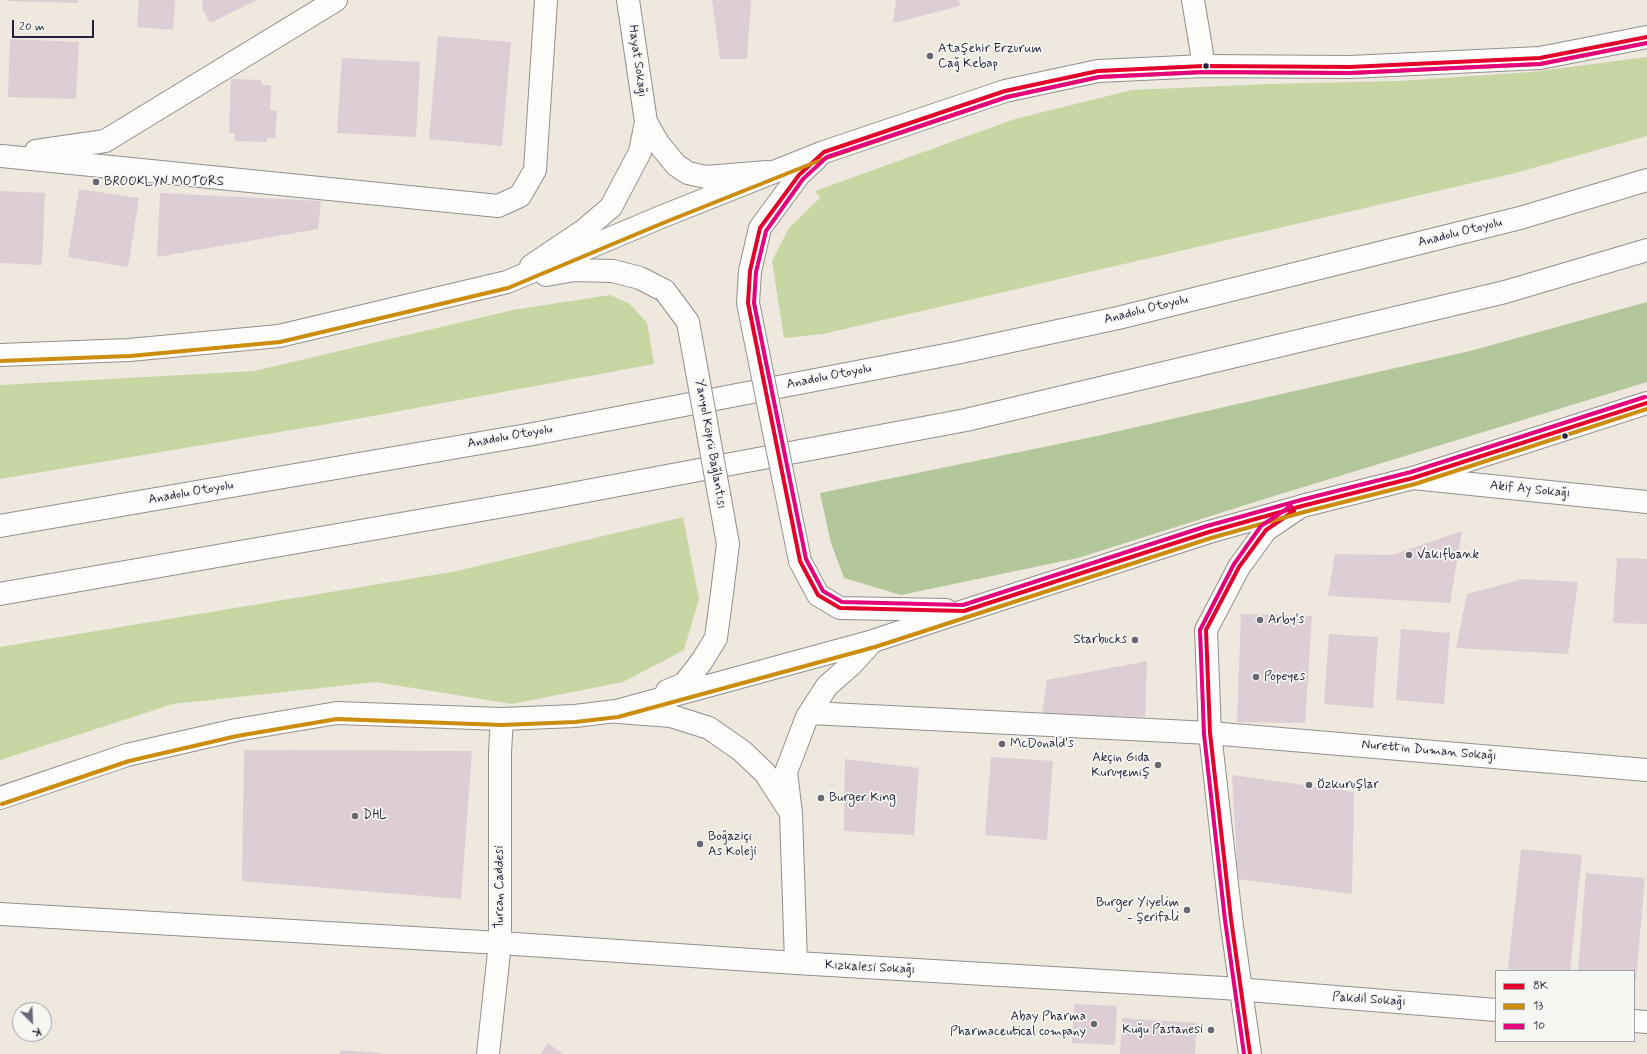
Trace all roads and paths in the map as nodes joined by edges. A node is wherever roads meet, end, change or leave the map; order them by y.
1 (336, 0) edge
2 (546, 0) edge
3 (628, 0) edge
4 (1193, 0) edge
5 (1647, 37) edge
6 (1204, 66) junction
7 (646, 122) junction
8 (824, 152) junction
9 (1, 156) edge
10 (773, 172) junction
11 (1647, 180) edge
12 (1647, 250) edge
13 (507, 282) junction
14 (0, 355) edge
15 (1647, 403) edge
16 (1413, 478) junction
17 (1647, 502) edge
18 (1302, 506) junction
19 (0, 526) edge
20 (0, 594) edge
21 (964, 611) junction
22 (873, 641) junction
23 (616, 711) junction
24 (810, 713) junction
25 (502, 719) junction
26 (1210, 733) junction
27 (1647, 770) edge
28 (0, 798) edge
29 (790, 813) junction
30 (0, 914) edge
31 (500, 943) junction
32 (796, 963) junction
33 (1241, 990) junction
34 (1495, 1010) edge
35 (1635, 1021) edge
36 (1647, 1022) edge
37 (488, 1054) edge
38 (1250, 1054) edge

1 - 9 main road
2 - 9 main road
3 - 7 main road, Hayat Sokağı
4 - 6 main road
5 - 6 main road
6 - 8 main road
7 - 10 main road
7 - 13 main road
8 - 10 main road
8 - 21 main road, bridge
10 - 13 main road
11 - 19 main road, Anadolu Otoyolu
12 - 20 main road
13 - 14 main road
13 - 23 main road, Yanyol Köprü Bağlantısı, bridge
15 - 16 main road
16 - 17 main road, Akif Ay Sokağı
16 - 18 main road
18 - 21 main road
18 - 26 main road
21 - 22 main road
22 - 23 main road
22 - 24 main road
23 - 25 main road
23 - 29 main road
24 - 26 main road, Nurettin Duman Sokağı
24 - 29 main road
25 - 28 main road
25 - 31 main road, Turcan Caddesi
26 - 27 main road, Nurettin Duman Sokağı
26 - 33 main road
29 - 32 main road
30 - 31 main road, Kızkalesi Sokağı
31 - 32 main road, Kızkalesi Sokağı
31 - 37 main road, Turcan Caddesi
32 - 33 main road, Kızkalesi Sokağı
33 - 34 main road, Pakdil Sokağı
33 - 38 main road
35 - 36 main road

